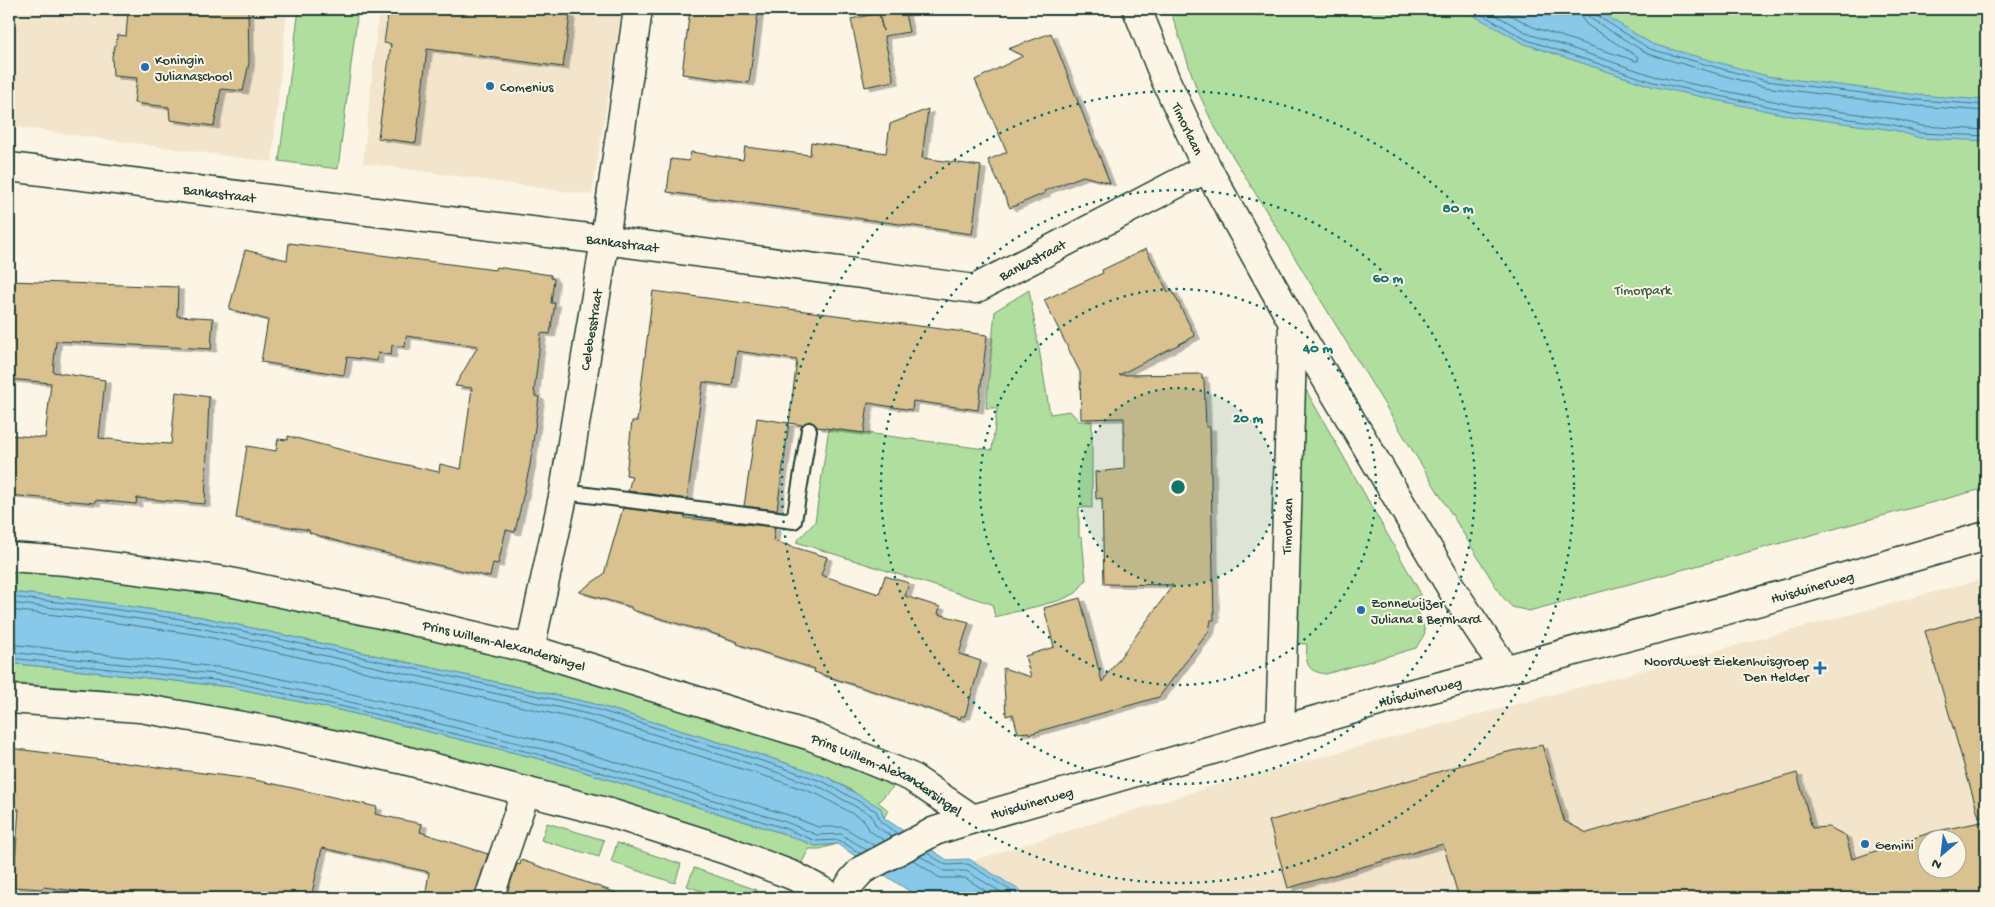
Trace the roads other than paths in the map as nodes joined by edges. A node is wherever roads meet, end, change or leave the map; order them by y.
1 (638, 9) edge
2 (1138, 9) edge
3 (9, 168) edge
4 (1207, 168) junction
5 (605, 240) junction
6 (1293, 322) junction
7 (809, 430) dead end
8 (564, 492) junction
9 (1986, 536) edge
10 (9, 557) edge
11 (530, 649) junction
12 (1500, 671) junction
13 (9, 699) edge
14 (1280, 730) junction
15 (526, 791) junction
16 (973, 819) junction
17 (489, 898) edge
18 (835, 898) edge
19 (842, 898) edge

1 - 5 street, Celebesstraat
2 - 4 street, Timorlaan
3 - 5 street, Bankastraat
4 - 5 street, Bankastraat
4 - 6 street, Timorlaan
5 - 8 street, Celebesstraat
6 - 12 street, Timorlaan
6 - 14 street, Timorlaan
7 - 8 lane
8 - 11 street, Celebesstraat
9 - 12 street, Huisduinerweg
10 - 11 street, Prins Willem-Alexandersingel
11 - 16 street, Prins Willem-Alexandersingel
12 - 14 street, Huisduinerweg
13 - 15 street
14 - 16 street, Huisduinerweg
15 - 17 street
15 - 18 street
16 - 19 street, Huisduinerweg

